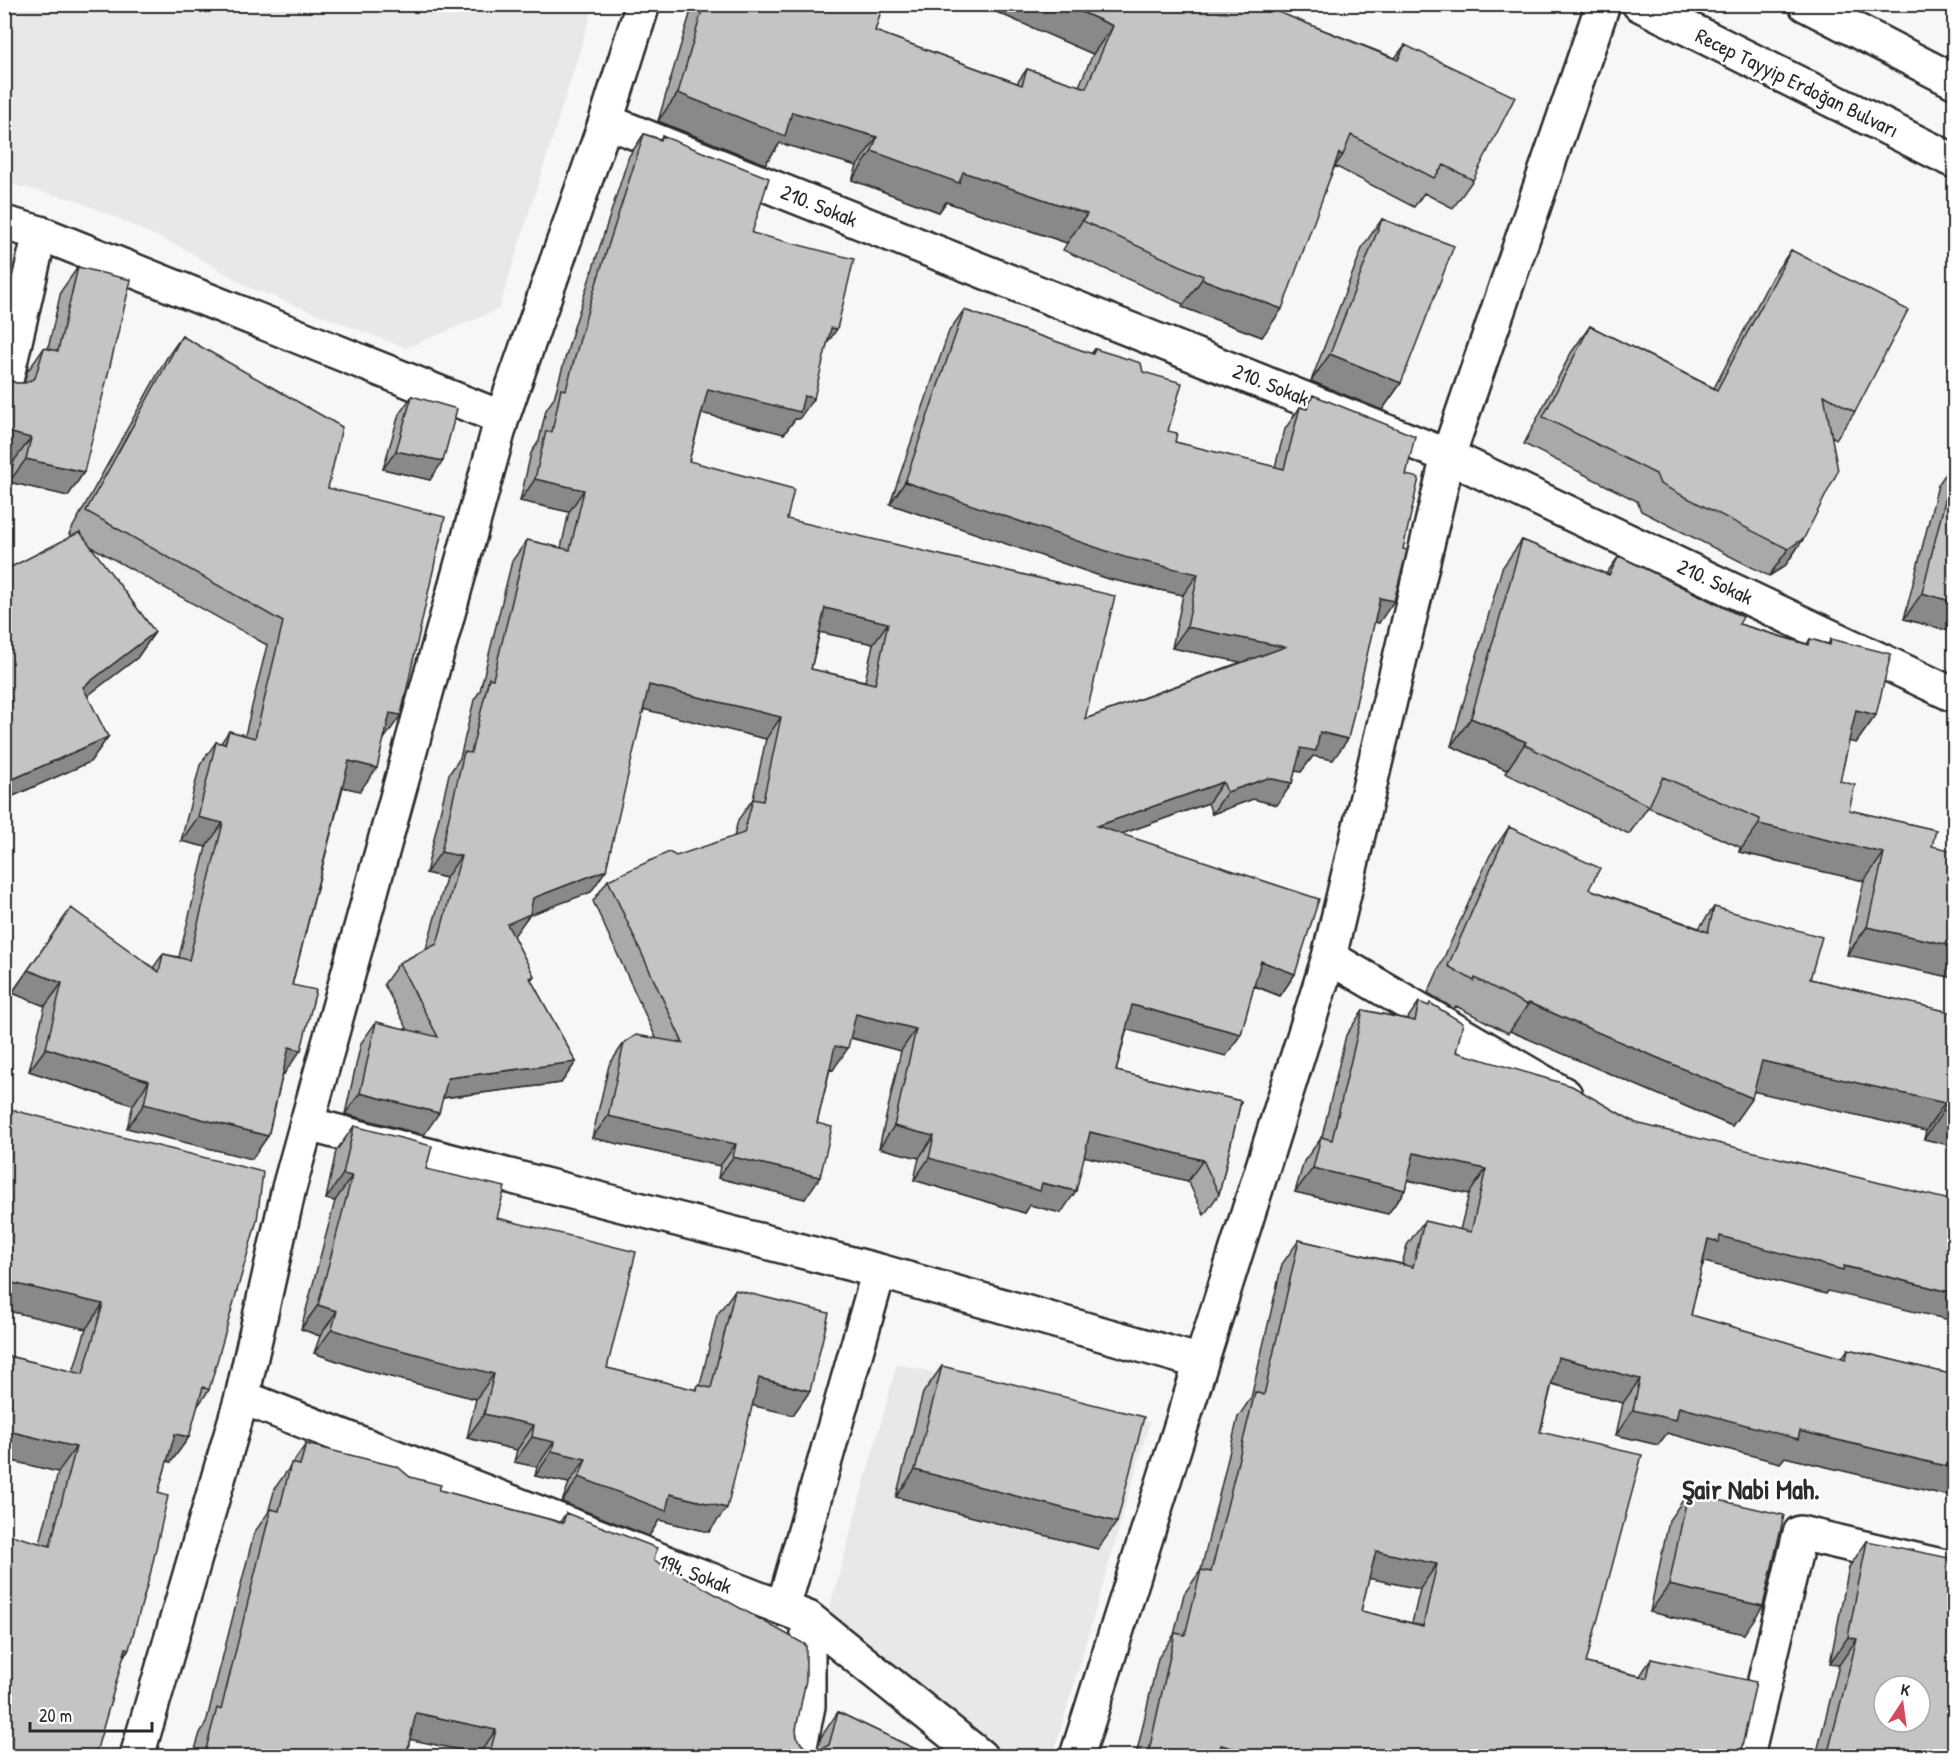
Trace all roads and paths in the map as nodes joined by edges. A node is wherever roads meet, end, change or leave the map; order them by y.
1 (644, 4) edge
2 (1603, 4) edge
3 (1639, 4) edge
4 (1805, 4) edge
5 (1954, 81) edge
6 (606, 121) junction
7 (1954, 161) edge
8 (4, 223) edge
9 (40, 233) junction
10 (4, 389) edge
11 (502, 418) junction
12 (1448, 456) junction
13 (1954, 695) edge
14 (1329, 957) junction
15 (1593, 1111) edge
16 (307, 1124) junction
17 (255, 1179) edge
18 (290, 1188) junction
19 (879, 1270) junction
20 (1201, 1362) junction
21 (242, 1397) junction
22 (1954, 1569) edge
23 (795, 1613) junction
24 (137, 1756) edge
25 (798, 1756) edge
26 (980, 1756) edge
27 (1077, 1756) edge
28 (1747, 1756) edge

1 - 6 main road
2 - 12 main road
3 - 7 main road, Recep Tayyip Erdoğan Bulvarı
4 - 5 main road
6 - 11 main road
6 - 12 main road, 210. Sokak
8 - 9 main road
9 - 10 main road
9 - 11 main road
11 - 16 main road
12 - 13 main road, 210. Sokak
12 - 14 main road
14 - 15 main road
14 - 20 main road
16 - 18 main road
16 - 19 main road
17 - 18 main road
18 - 21 main road
19 - 20 main road
19 - 23 main road
20 - 27 main road
21 - 23 main road, 194. Sokak
21 - 24 main road
22 - 28 main road
23 - 25 main road
23 - 26 main road, 194. Sokak

